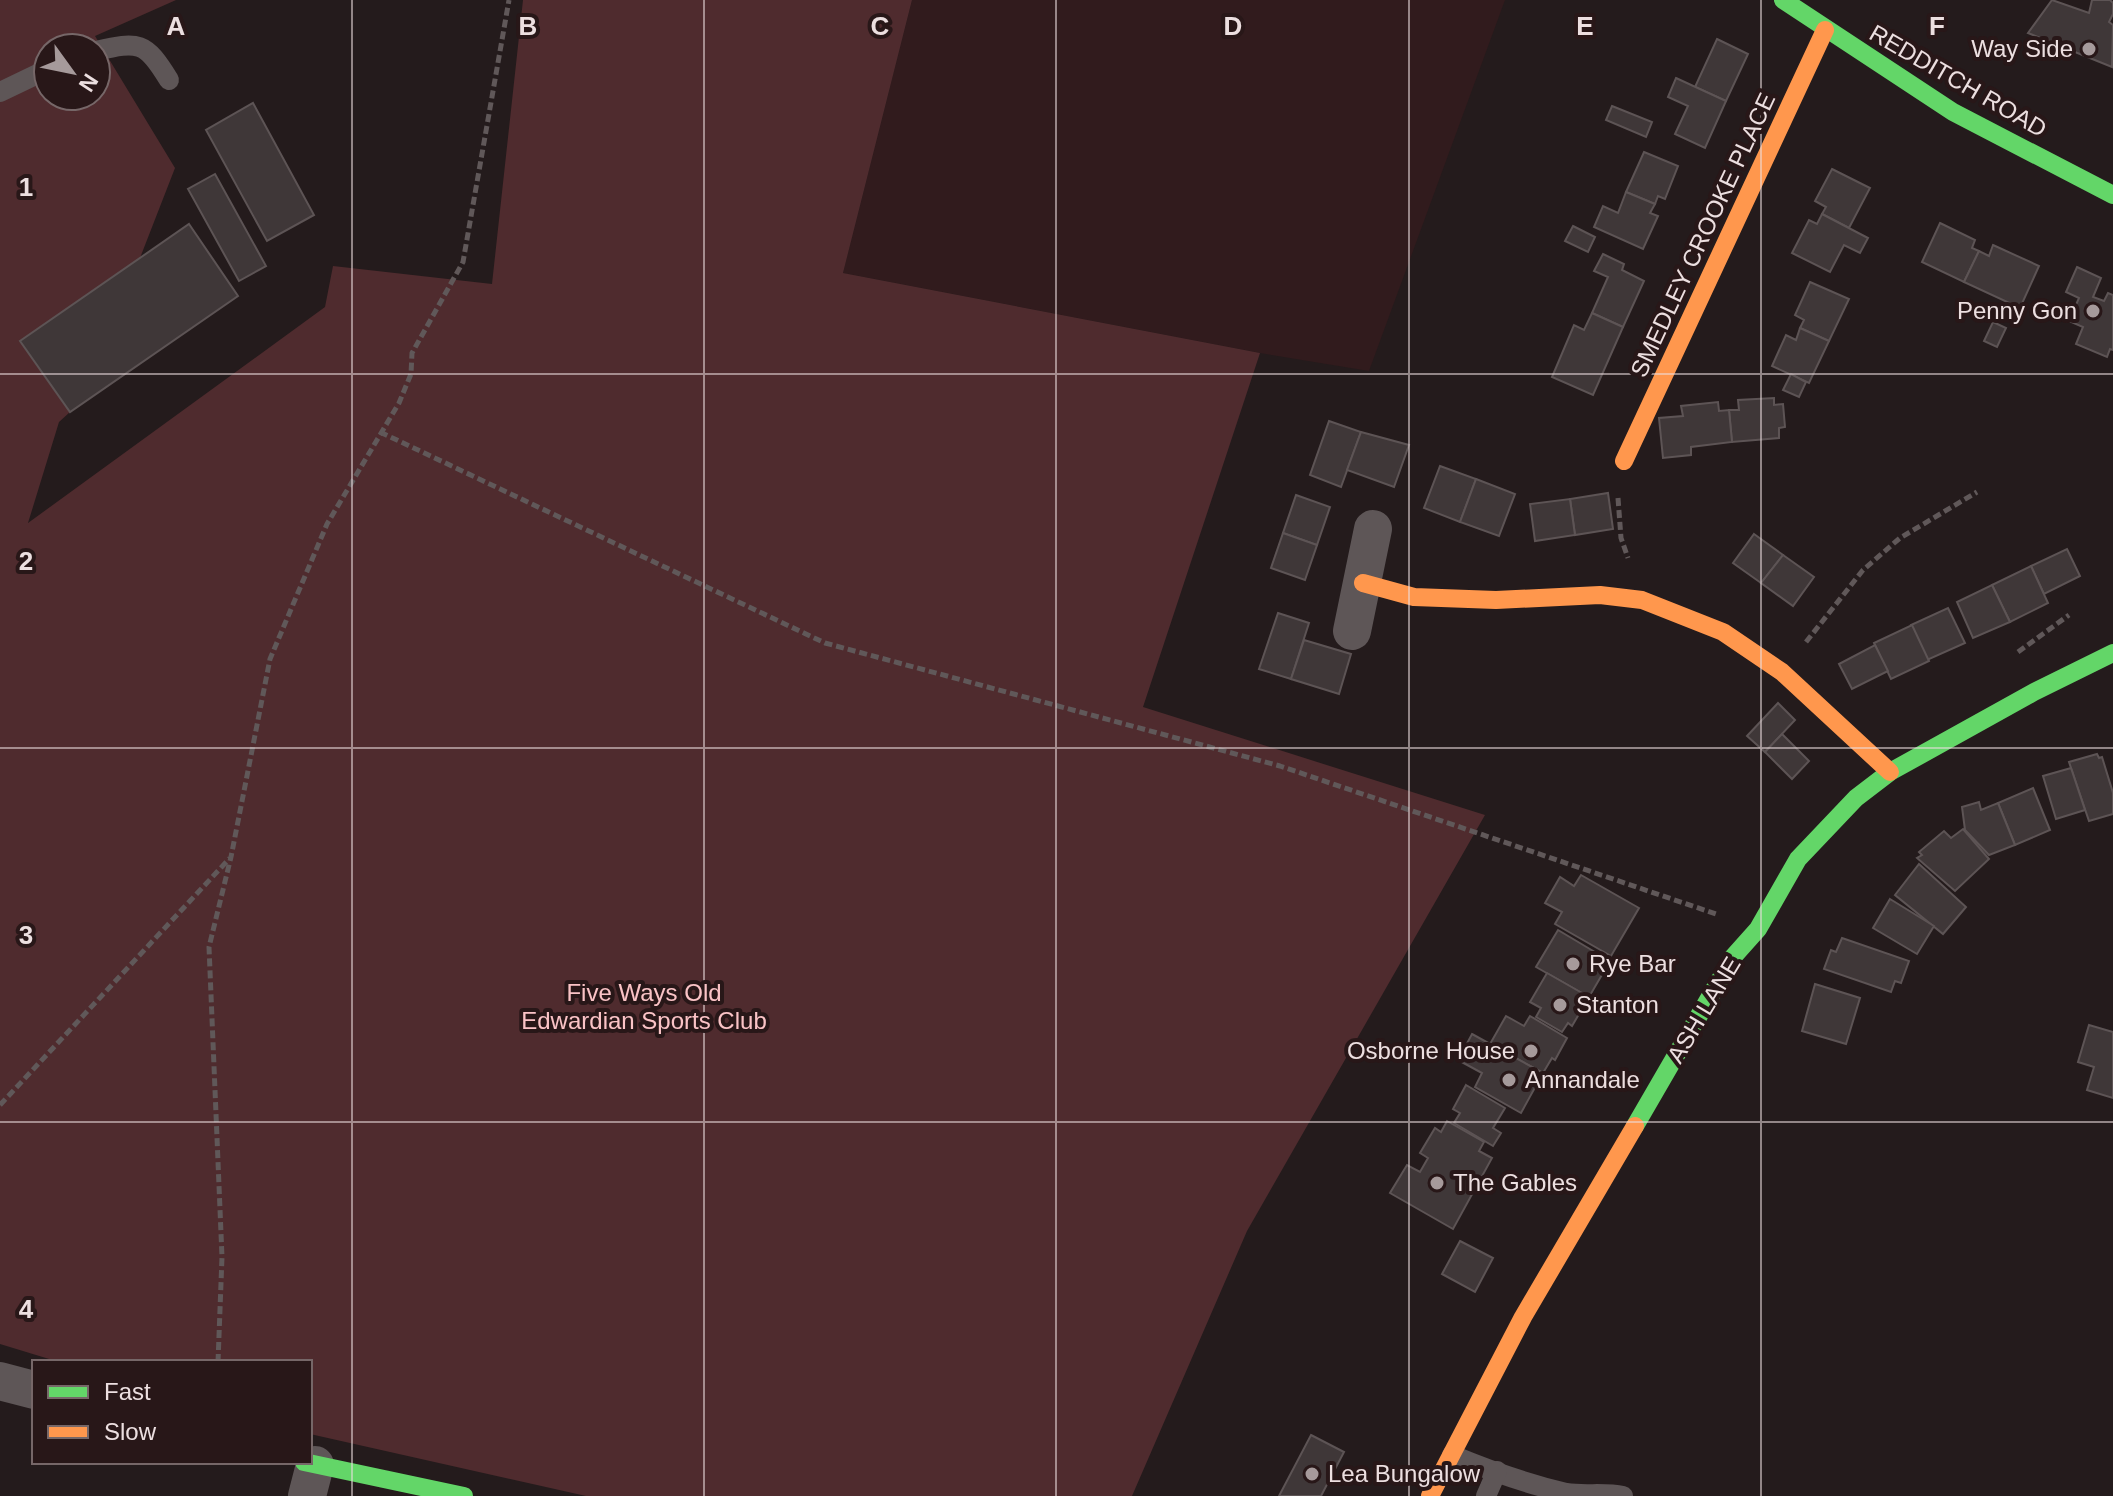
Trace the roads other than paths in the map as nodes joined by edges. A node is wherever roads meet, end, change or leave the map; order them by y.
1 (1789, 2) edge
2 (1825, 30) junction
3 (112, 48) edge
4 (32, 77) edge
5 (169, 80) dead end
6 (0, 92) edge
7 (2113, 195) edge
8 (1624, 461) road end
9 (1373, 529) dead end
10 (1363, 583) junction
11 (1352, 631) dead end
12 (2113, 653) edge
13 (1890, 772) junction
14 (0, 1381) edge
15 (32, 1389) edge
16 (1452, 1455) junction
17 (1497, 1471) junction
18 (308, 1474) edge
19 (464, 1496) edge
20 (1430, 1496) edge
21 (1486, 1496) edge
22 (1623, 1496) edge

1 - 2 main road, REDDITCH ROAD
2 - 7 main road, REDDITCH ROAD
2 - 8 main road, SMEDLEY CROOKE PLACE
3 - 5 lane
4 - 6 lane
9 - 10 street
10 - 11 street
10 - 13 main road
12 - 13 main road, ASH LANE
13 - 16 main road, ASH LANE
14 - 15 street
16 - 17 lane
16 - 20 main road, ASH LANE
17 - 21 lane
17 - 22 lane
18 - 19 main road

